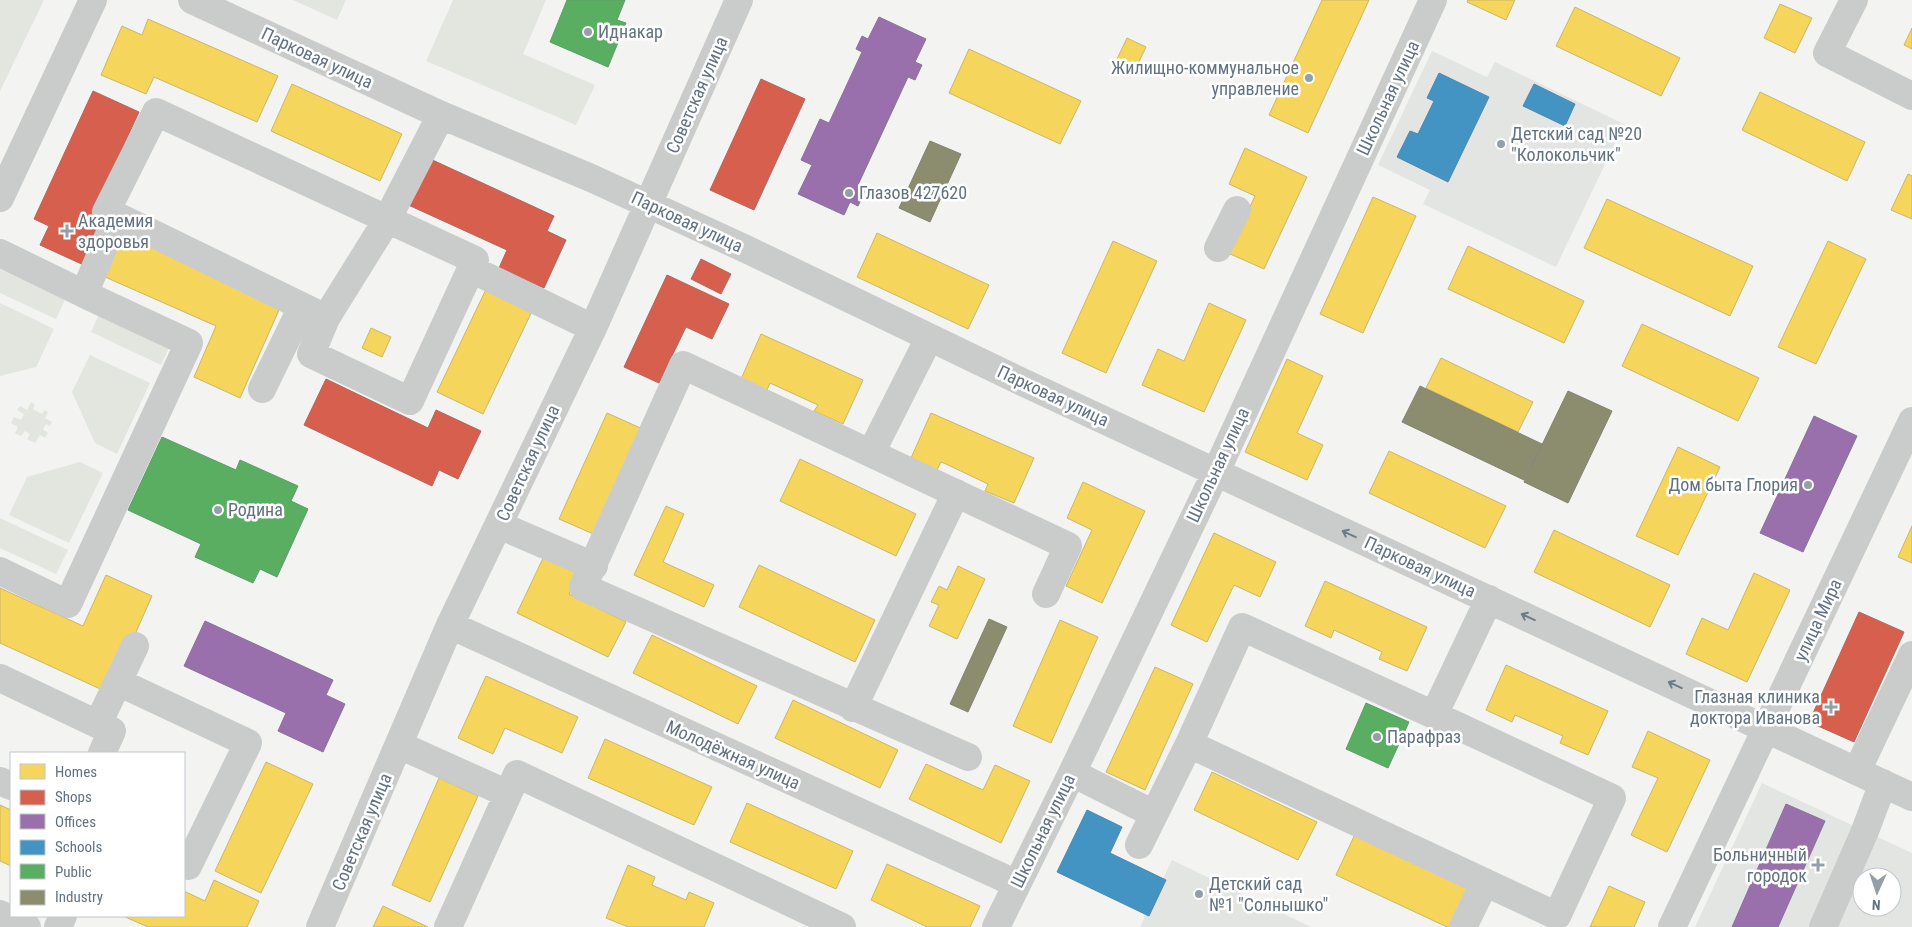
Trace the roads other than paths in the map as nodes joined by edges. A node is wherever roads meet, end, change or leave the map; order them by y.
1 (93, 0) edge
2 (192, 0) edge
3 (739, 0) edge
4 (1433, 0) edge
5 (1854, 0) edge
6 (1912, 96) edge
7 (441, 115) junction
8 (0, 198) edge
9 (649, 205) junction
10 (1237, 210) dead end
11 (117, 216) junction
12 (387, 220) junction
13 (1218, 248) dead end
14 (0, 253) edge
15 (471, 269) junction
16 (84, 294) junction
17 (314, 313) junction
18 (592, 328) junction
19 (929, 338) junction
20 (262, 389) dead end
21 (1912, 421) edge
22 (871, 453) junction
23 (1216, 472) junction
24 (956, 493) junction
25 (499, 525) junction
26 (594, 566) junction
27 (0, 571) edge
28 (1046, 594) dead end
29 (1489, 599) junction
30 (450, 626) junction
31 (135, 646) dead end
32 (1912, 655) edge
33 (0, 678) edge
34 (118, 682) junction
35 (853, 708) junction
36 (1434, 715) junction
37 (98, 724) junction
38 (1767, 728) junction
39 (1189, 744) junction
40 (399, 745) junction
41 (102, 752) edge
42 (968, 757) dead end
43 (1857, 771) junction
44 (1072, 773) junction
45 (1883, 783) junction
46 (508, 794) junction
47 (1912, 797) edge
48 (1154, 814) junction
49 (1139, 845) dead end
50 (185, 864) edge
51 (1485, 882) junction
52 (1017, 884) junction
53 (0, 914) edge
54 (28, 927) edge
55 (320, 927) edge
56 (448, 927) edge
57 (842, 927) edge
58 (996, 927) edge
59 (1463, 927) edge
60 (1672, 927) edge
61 (1823, 927) edge

1 - 8 street
2 - 7 street, Парковая улица
3 - 9 street, Советская улица
4 - 23 street, Школьная улица
5 - 6 street
7 - 9 street, Парковая улица
7 - 12 street
9 - 18 street, Советская улица
9 - 19 street, Парковая улица
10 - 13 street
11 - 12 street
11 - 16 street
11 - 17 street
12 - 15 street
12 - 17 street
14 - 16 street
15 - 17 street
15 - 18 street
16 - 27 street
17 - 20 street
18 - 25 street, Советская улица
19 - 22 street
19 - 23 street, Парковая улица
21 - 38 street, улица Мира
22 - 24 street
22 - 26 street
29 -> 23 street, Парковая улица
23 - 44 street, Школьная улица
24 - 28 street
24 - 35 street
25 - 26 street
25 - 30 street, Советская улица
26 - 35 street
29 - 36 street
38 -> 29 street, Парковая улица
30 - 40 street, Советская улица
30 - 52 street, Молодёжная улица
31 - 34 street
32 - 43 street
33 - 37 street
34 - 37 street
34 - 50 street
35 - 42 street
36 - 39 street
36 - 51 street
37 - 41 street
38 - 43 street, Парковая улица
38 - 60 street, улица Мира
39 - 48 street
39 - 51 street
40 - 46 street
40 - 55 street, Советская улица
43 - 45 street, Парковая улица
44 - 48 street
44 - 52 street, Школьная улица
45 - 47 street, Парковая улица
45 - 61 street
46 - 56 street
46 - 57 street
48 - 49 street
51 - 59 street
52 - 58 street, Школьная улица
53 - 54 street

